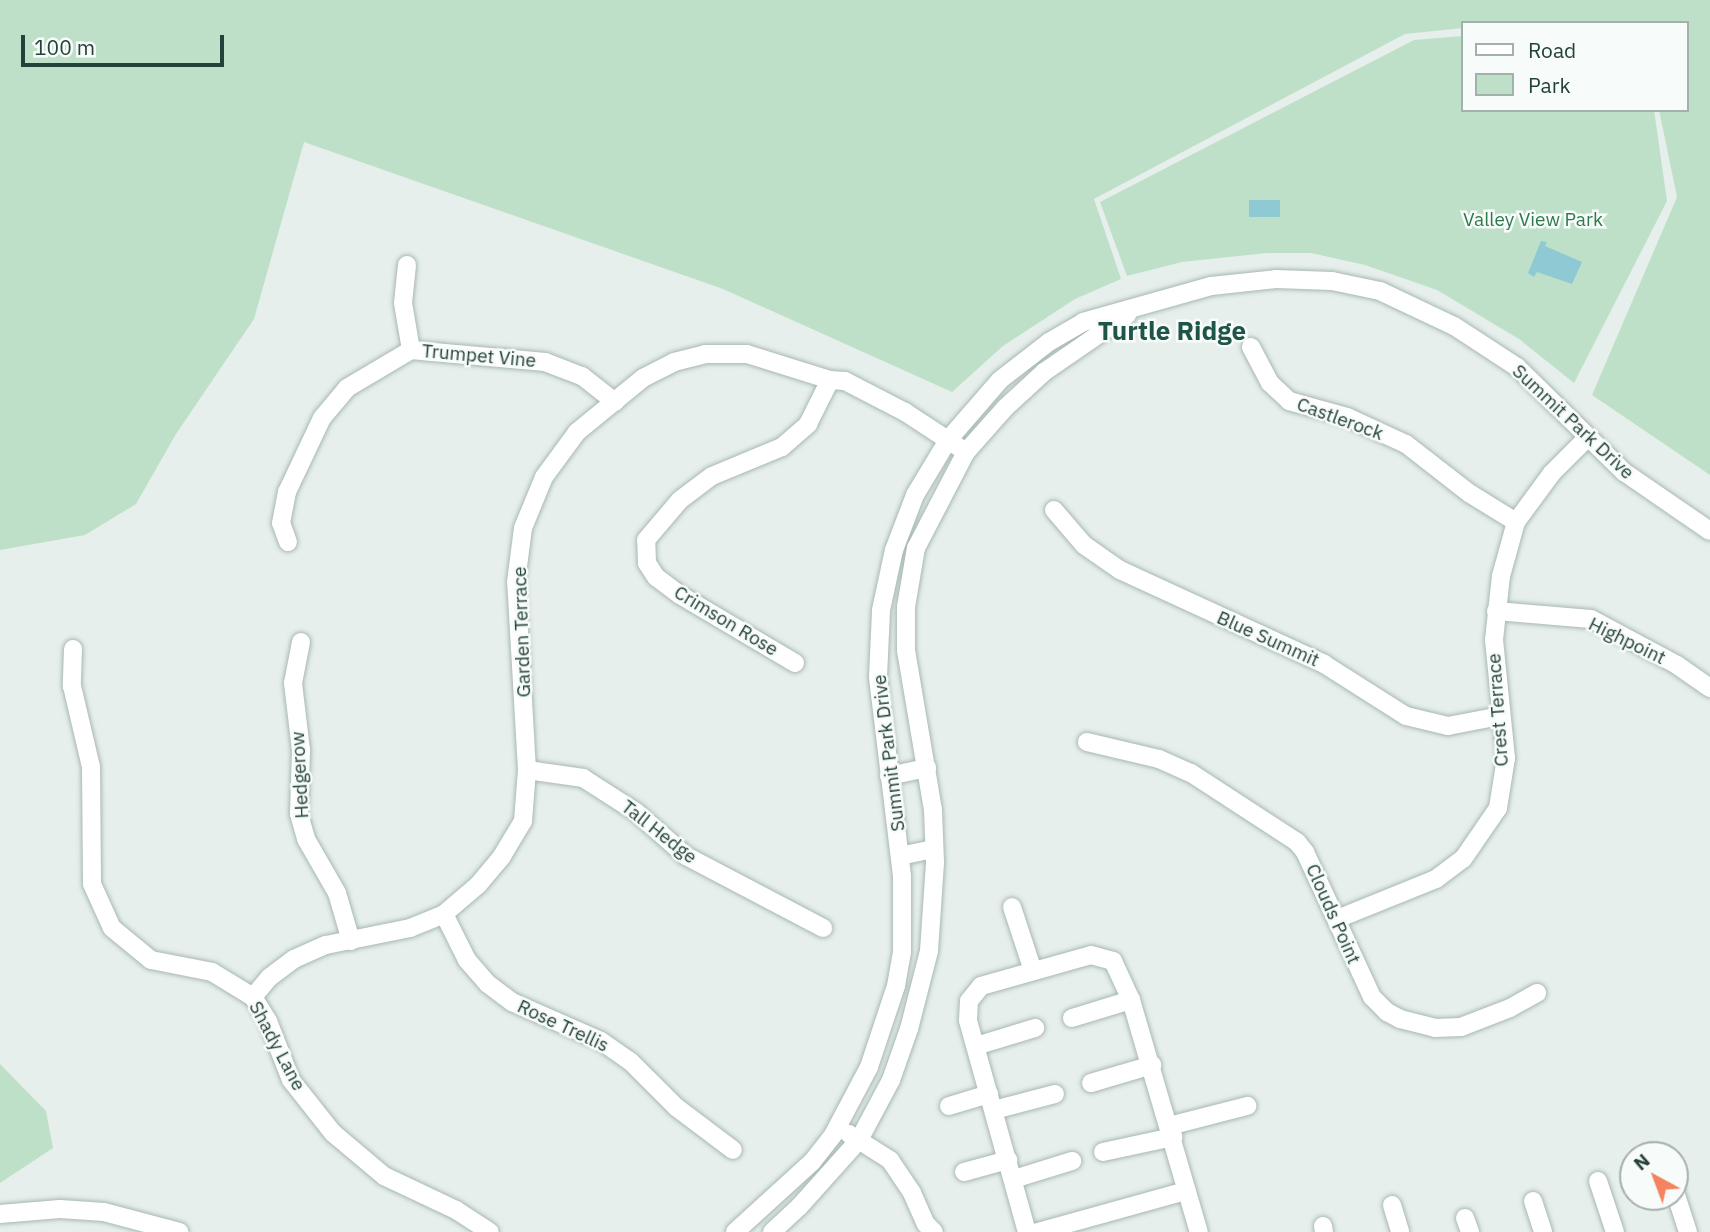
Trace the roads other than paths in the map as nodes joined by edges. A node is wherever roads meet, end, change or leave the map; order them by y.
1 (407, 265) dead end
2 (1148, 302) junction
3 (1251, 348) dead end
4 (411, 350) junction
5 (830, 380) junction
6 (615, 402) junction
7 (1587, 438) junction
8 (948, 440) junction
9 (966, 452) junction
10 (1055, 510) dead end
11 (1516, 522) junction
12 (1710, 531) edge
13 (288, 542) dead end
14 (1496, 611) junction
15 (301, 642) dead end
16 (73, 649) dead end
17 (795, 663) dead end
18 (1710, 688) edge
19 (1500, 716) junction
20 (1087, 742) dead end
21 (927, 768) junction
22 (527, 770) junction
23 (890, 776) junction
24 (934, 849) junction
25 (900, 856) junction
26 (1012, 907) dead end
27 (444, 914) junction
28 (1337, 919) junction
29 (822, 928) dead end
30 (351, 941) junction
31 (1033, 971) junction
32 (1537, 993) dead end
33 (253, 997) junction
34 (1131, 1000) junction
35 (1072, 1018) dead end
36 (1035, 1028) dead end
37 (976, 1046) junction
38 (1152, 1065) junction
39 (1091, 1083) dead end
40 (1055, 1094) dead end
41 (992, 1102) junction
42 (949, 1106) dead end
43 (1247, 1106) dead end
44 (838, 1127) junction
45 (1171, 1132) junction
46 (859, 1140) junction
47 (733, 1150) dead end
48 (1103, 1152) dead end
49 (1008, 1160) junction
50 (1072, 1161) dead end
51 (964, 1172) dead end
52 (1014, 1178) junction
53 (1598, 1181) dead end
54 (1186, 1191) junction
55 (1533, 1201) dead end
56 (1392, 1205) dead end
57 (1681, 1211) edge
58 (0, 1214) edge
59 (179, 1232) edge
60 (490, 1232) edge
61 (735, 1232) edge
62 (772, 1232) edge
63 (934, 1232) edge
64 (1027, 1232) edge
65 (1038, 1232) edge
66 (1199, 1232) edge
67 (1400, 1232) edge
68 (1542, 1232) edge
69 (1615, 1232) edge
70 (1688, 1232) edge

1 - 4 street
2 - 7 street, Summit Park Drive
2 - 8 street, Summit Park Drive
2 - 9 street, Summit Park Drive
3 - 11 street, Castlerock
4 - 6 street, Trumpet Vine
4 - 13 street, Trumpet Vine
5 - 6 street, Garden Terrace
5 - 8 street, Garden Terrace
5 - 17 street, Crimson Rose
6 - 22 street, Garden Terrace
7 - 11 street, Crest Terrace
7 - 12 street, Summit Park Drive
8 - 9 street, Garden Terrace
8 - 23 street, Summit Park Drive
9 - 21 street, Summit Park Drive
10 - 19 street, Blue Summit
11 - 14 street, Crest Terrace
14 - 18 street, Highpoint
14 - 19 street, Crest Terrace
15 - 30 street, Hedgerow
16 - 33 street, Shady Lane
19 - 28 street, Crest Terrace
20 - 28 street, Clouds Point
21 - 23 street
21 - 24 street, Summit Park Drive
22 - 27 street, Garden Terrace
22 - 29 street, Tall Hedge
23 - 25 street, Summit Park Drive
24 - 25 street
24 - 46 street, Summit Park Drive
25 - 44 street, Summit Park Drive
26 - 31 street
27 - 30 street, Garden Terrace
27 - 47 street, Rose Trellis
28 - 32 street, Clouds Point
30 - 33 street, Garden Terrace
31 - 34 street
31 - 37 street
33 - 60 street, Shady Lane
34 - 35 street
34 - 38 street
36 - 37 street
37 - 41 street
38 - 39 street
38 - 45 street
40 - 41 street
41 - 42 street
41 - 49 street
43 - 45 street
44 - 46 street
44 - 61 street, Summit Park Drive
45 - 48 street
45 - 54 street
46 - 62 street, Summit Park Drive
46 - 63 street
49 - 51 street
49 - 52 street
50 - 52 street
52 - 64 street
53 - 69 street
54 - 65 street
54 - 66 street
55 - 68 street
56 - 67 street
57 - 70 street
58 - 59 street

